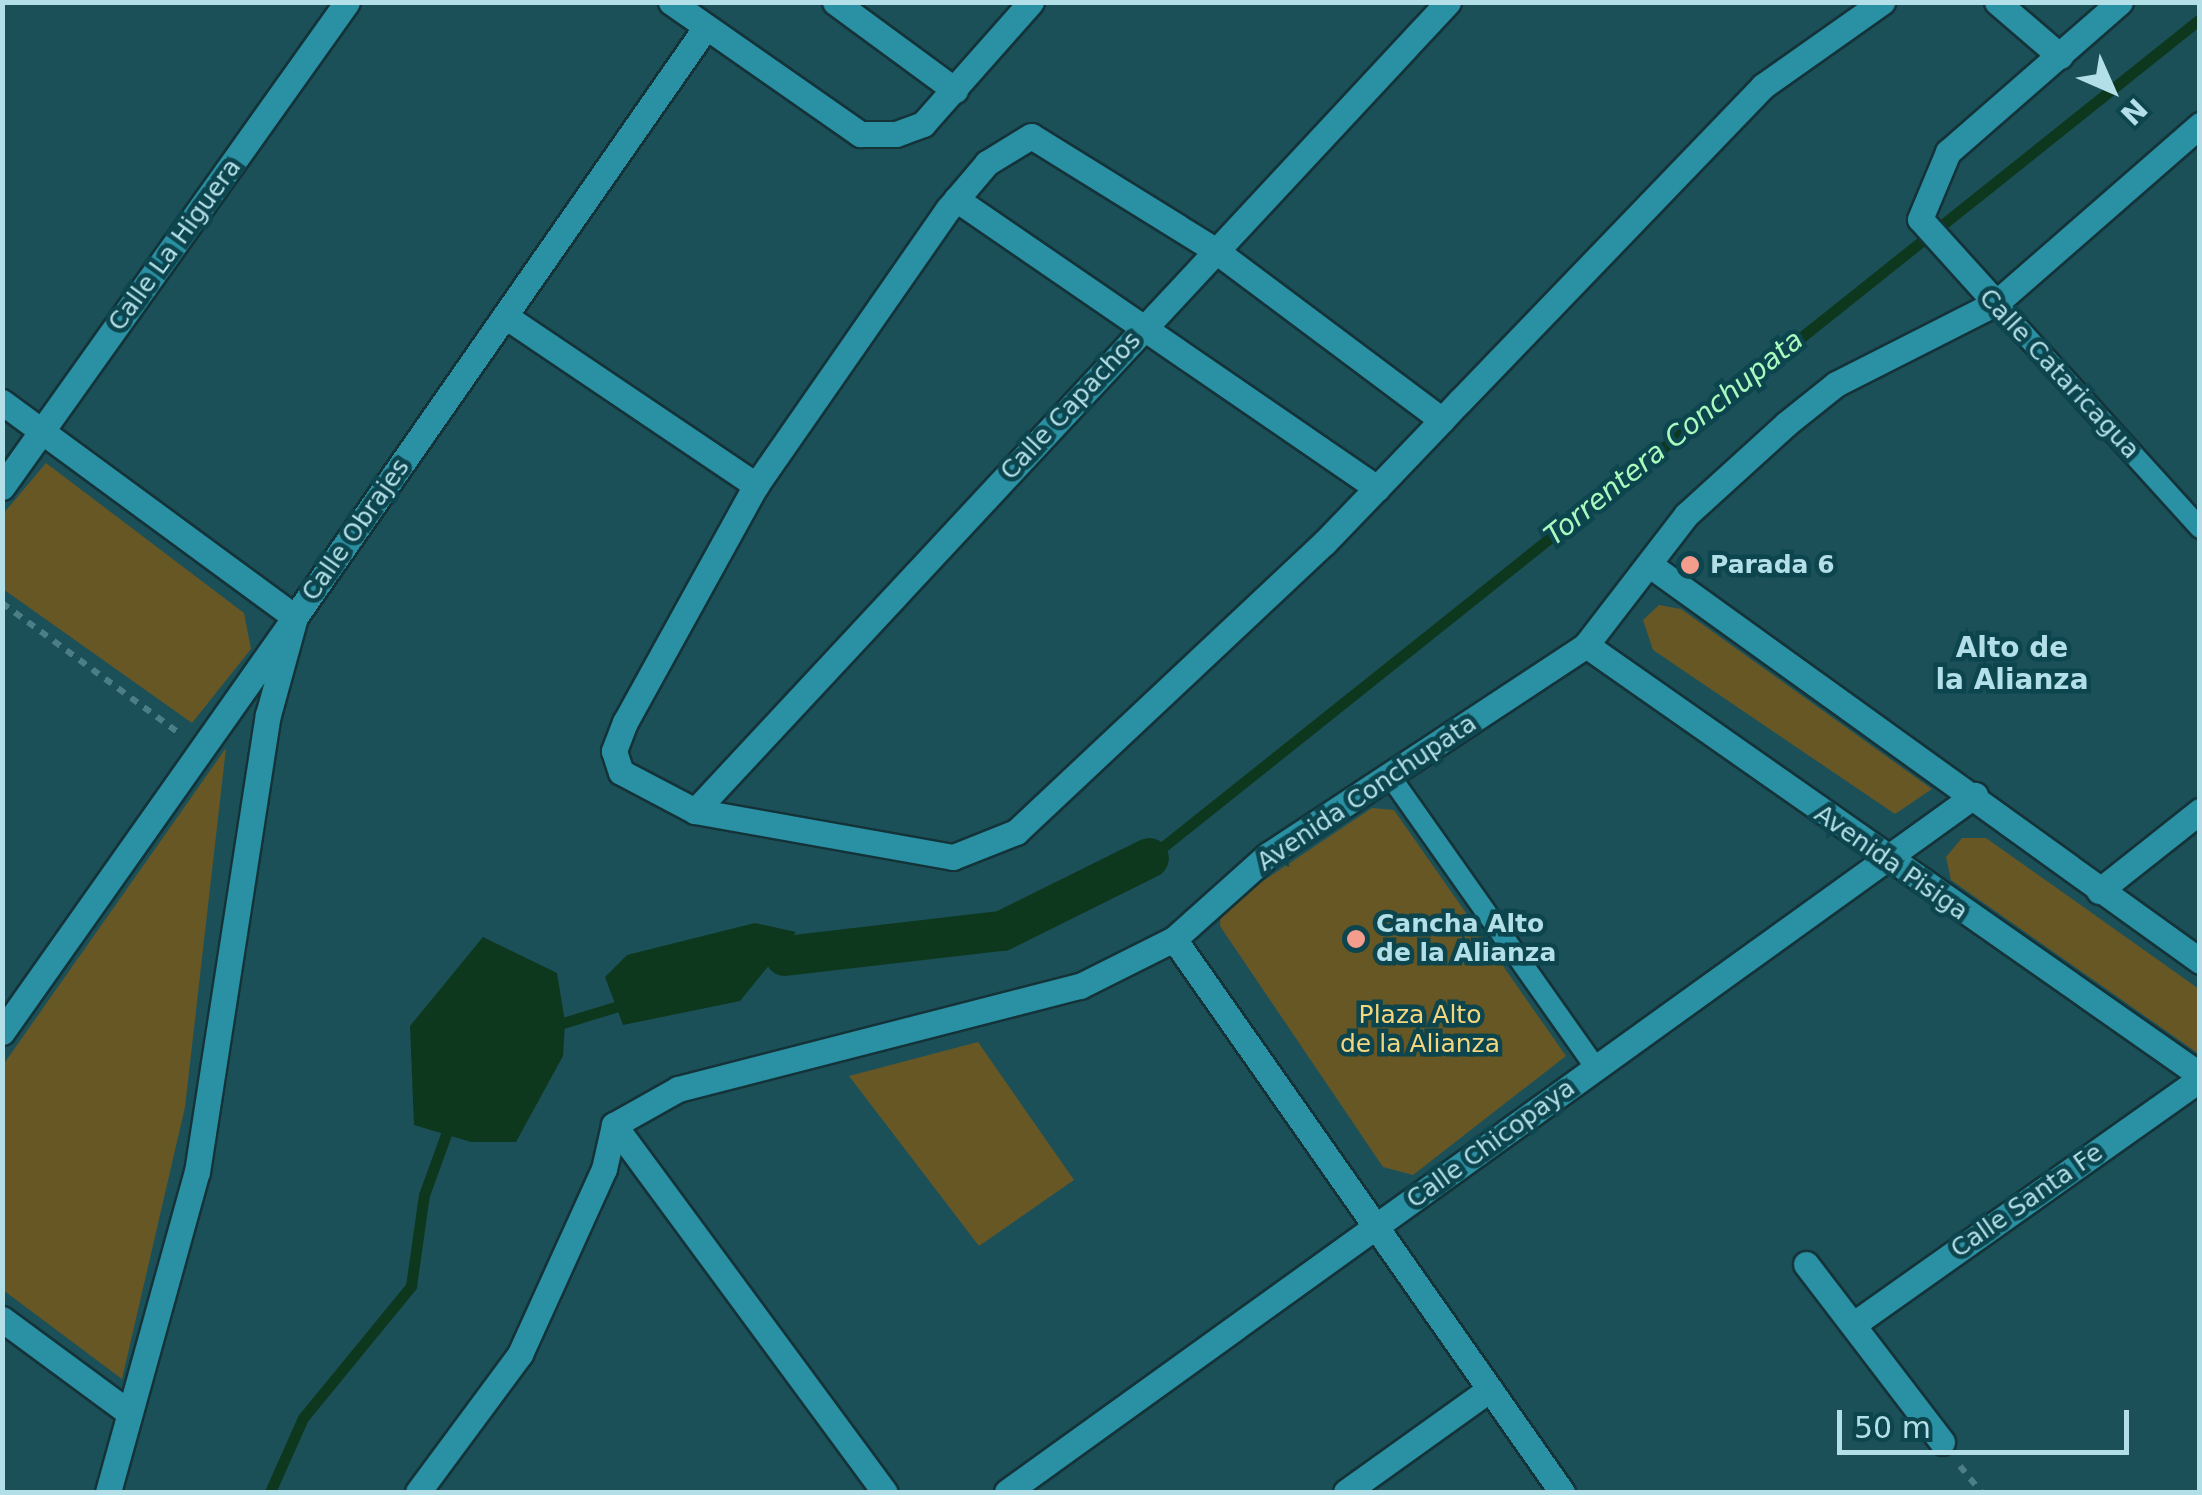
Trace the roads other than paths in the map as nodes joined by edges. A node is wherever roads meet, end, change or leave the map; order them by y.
1 (347, 2) edge
2 (672, 2) edge
3 (835, 2) edge
4 (1031, 2) edge
5 (1448, 2) edge
6 (1882, 2) edge
7 (1998, 2) edge
8 (2120, 2) edge
9 (706, 27) junction
10 (2060, 56) junction
11 (955, 90) junction
12 (2200, 125) edge
13 (956, 200) junction
14 (1215, 250) junction
15 (1996, 303) junction
16 (505, 316) junction
17 (1143, 328) junction
18 (2, 402) edge
19 (1442, 420) junction
20 (42, 431) junction
21 (756, 486) junction
22 (2, 487) edge
23 (1378, 488) junction
24 (2200, 528) edge
25 (1650, 565) junction
26 (295, 618) junction
27 (1586, 645) junction
28 (1392, 780) junction
29 (1974, 796) junction
30 (695, 811) junction
31 (2200, 811) edge
32 (1888, 862) junction
33 (2099, 891) junction
34 (1174, 940) junction
35 (2200, 961) edge
36 (2, 1032) edge
37 (1595, 1068) junction
38 (2200, 1077) edge
39 (614, 1124) junction
40 (1378, 1227) junction
41 (1806, 1264) dead end
42 (2, 1320) edge
43 (1854, 1324) junction
44 (1490, 1390) junction
45 (128, 1412) junction
46 (1942, 1442) dead end
47 (108, 1492) edge
48 (418, 1492) edge
49 (884, 1492) edge
50 (1007, 1492) edge
51 (1346, 1492) edge
52 (1562, 1492) edge

1 - 20 street, Calle La Higuera
2 - 9 street
3 - 11 street
4 - 11 street
5 - 14 street, Calle Capachos
6 - 19 street
7 - 10 street
8 - 10 street
9 - 11 street
9 - 16 street, Calle Obrajes
10 - 15 street, Calle Cataricagua
12 - 15 street, Avenida Conchupata
13 - 14 street
13 - 17 street
13 - 21 street
14 - 17 street, Calle Capachos
14 - 19 street
15 - 24 lane, Calle Cataricagua
15 - 25 street, Avenida Conchupata
16 - 21 street
16 - 26 street, Calle Obrajes
17 - 23 street
17 - 30 street, Calle Capachos
18 - 20 street
19 - 23 street
20 - 22 street, Calle La Higuera
20 - 26 street
21 - 30 street
23 - 30 street
25 - 27 street, Avenida Conchupata
25 - 29 street
26 - 36 street, Calle Obrajes
26 - 45 street
27 - 28 street, Avenida Conchupata
27 - 32 street, Avenida Pisiga
28 - 34 street, Avenida Conchupata
28 - 37 lane
29 - 32 street, Calle Chicopaya
29 - 33 street
31 - 33 street
32 - 37 street, Calle Chicopaya
32 - 38 street, Avenida Pisiga
33 - 35 street
34 - 39 street, Avenida Conchupata
34 - 40 street
37 - 40 street, Calle Chicopaya
38 - 43 street, Calle Santa Fe
39 - 48 street
39 - 49 street
40 - 44 street
40 - 50 street, Calle Chicopaya
41 - 43 street
42 - 45 street
43 - 46 street
44 - 51 street
44 - 52 street
45 - 47 street

